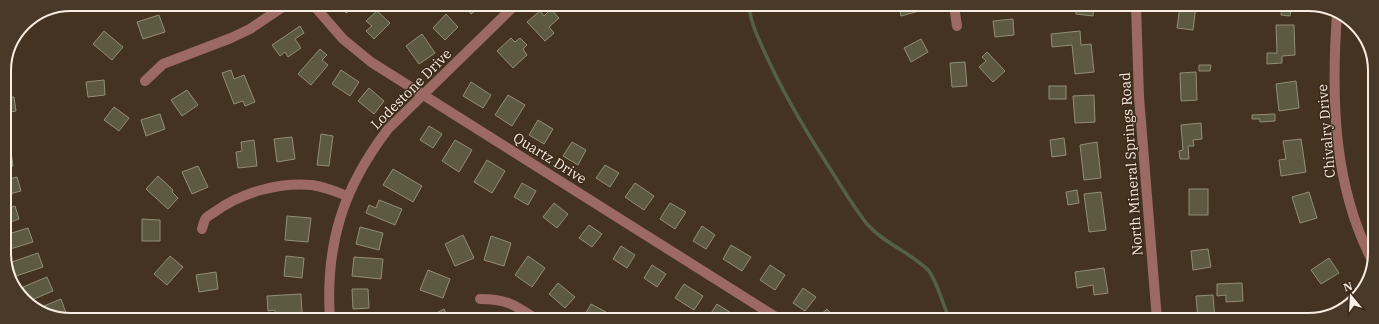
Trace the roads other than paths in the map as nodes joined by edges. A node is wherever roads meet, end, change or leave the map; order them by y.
1 (277, 11) edge
2 (318, 11) edge
3 (509, 11) edge
4 (955, 11) edge
5 (1136, 11) edge
6 (1337, 19) edge
7 (957, 26) dead end
8 (145, 81) dead end
9 (423, 95) junction
10 (347, 196) junction
11 (202, 229) dead end
12 (1368, 251) edge
13 (480, 299) dead end
14 (330, 313) edge
15 (527, 313) edge
16 (769, 313) edge
17 (1156, 313) edge

1 - 8 street
2 - 9 street, Quartz Drive
3 - 9 street, Lodestone Drive
4 - 7 street
5 - 17 street, North Mineral Springs Road
6 - 12 street, Chivalry Drive
9 - 10 street, Lodestone Drive
9 - 16 street, Quartz Drive
10 - 11 street
10 - 14 street, Lodestone Drive
13 - 15 street

